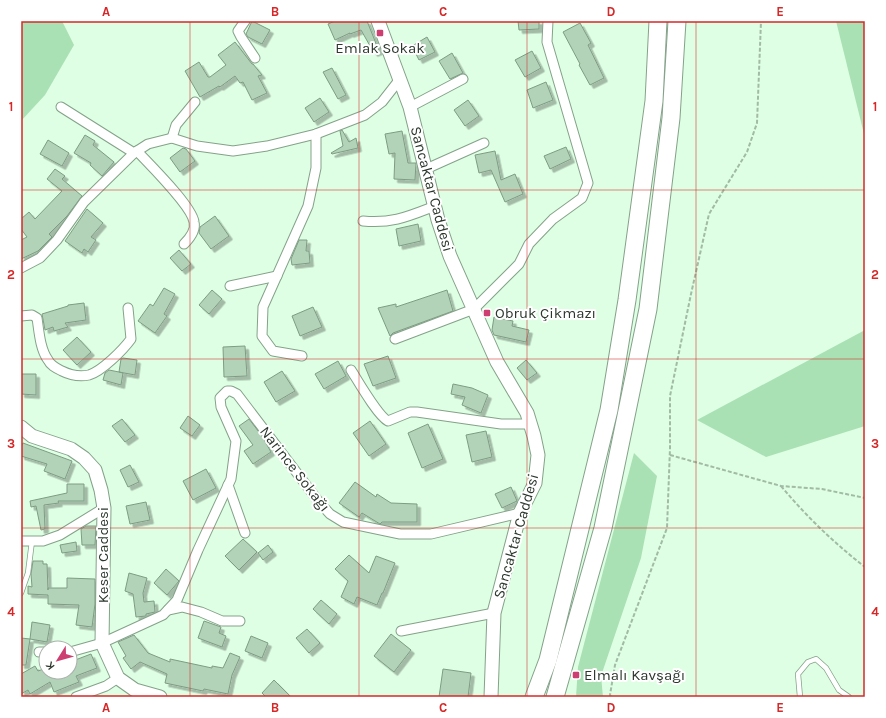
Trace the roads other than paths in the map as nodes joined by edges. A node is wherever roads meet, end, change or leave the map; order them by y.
1 (244, 21) edge
2 (378, 21) edge
3 (548, 21) edge
4 (658, 21) edge
5 (676, 21) edge
6 (256, 58) dead end
7 (400, 79) junction
8 (463, 79) dead end
9 (195, 102) dead end
10 (61, 107) dead end
11 (410, 107) junction
12 (316, 134) junction
13 (172, 138) junction
14 (484, 143) dead end
15 (136, 152) junction
16 (426, 168) junction
17 (435, 206) junction
18 (363, 221) dead end
19 (184, 244) dead end
20 (21, 268) edge
21 (277, 276) junction
22 (230, 286) dead end
23 (128, 308) dead end
24 (474, 309) junction
25 (21, 316) edge
26 (395, 339) dead end
27 (302, 356) dead end
28 (351, 370) dead end
29 (530, 424) junction
30 (21, 427) edge
31 (228, 484) junction
32 (104, 508) junction
33 (520, 513) junction
34 (245, 533) dead end
35 (21, 541) edge
36 (32, 541) junction
37 (21, 593) edge
38 (168, 610) junction
39 (494, 613) junction
40 (240, 621) dead end
41 (401, 631) dead end
42 (102, 643) junction
43 (78, 650) edge
44 (118, 678) junction
45 (76, 697) edge
46 (160, 697) edge
47 (491, 697) edge
48 (534, 697) edge
49 (556, 697) edge
50 (800, 697) edge
51 (849, 697) edge

1 - 6 street
2 - 7 street, Sancaktar Caddesi
3 - 24 street
4 - 48 highway
5 - 49 highway
7 - 11 street, Sancaktar Caddesi
7 - 12 street
8 - 11 street
9 - 13 street
10 - 15 street
11 - 16 street, Sancaktar Caddesi
12 - 13 street
12 - 21 street
13 - 15 street
14 - 16 street
15 - 19 street
15 - 20 street
16 - 17 street, Sancaktar Caddesi
17 - 18 street
17 - 24 street, Sancaktar Caddesi
21 - 22 street
21 - 27 street
23 - 25 street
24 - 26 street
24 - 29 street, Sancaktar Caddesi
28 - 29 street
29 - 33 street, Sancaktar Caddesi
30 - 32 street, Keser Caddesi
31 - 33 street, Narince Sokağı
31 - 34 street
31 - 38 street, Narince Sokağı
32 - 36 street
32 - 42 street, Keser Caddesi
33 - 39 street, Sancaktar Caddesi
35 - 36 street
36 - 37 lane
38 - 40 street
38 - 42 street, Narince Sokağı
39 - 41 street
39 - 47 street, Sancaktar Caddesi
42 - 43 street, Narince Sokağı
42 - 44 street, Keser Caddesi
44 - 45 street
44 - 46 street
50 - 51 lane

